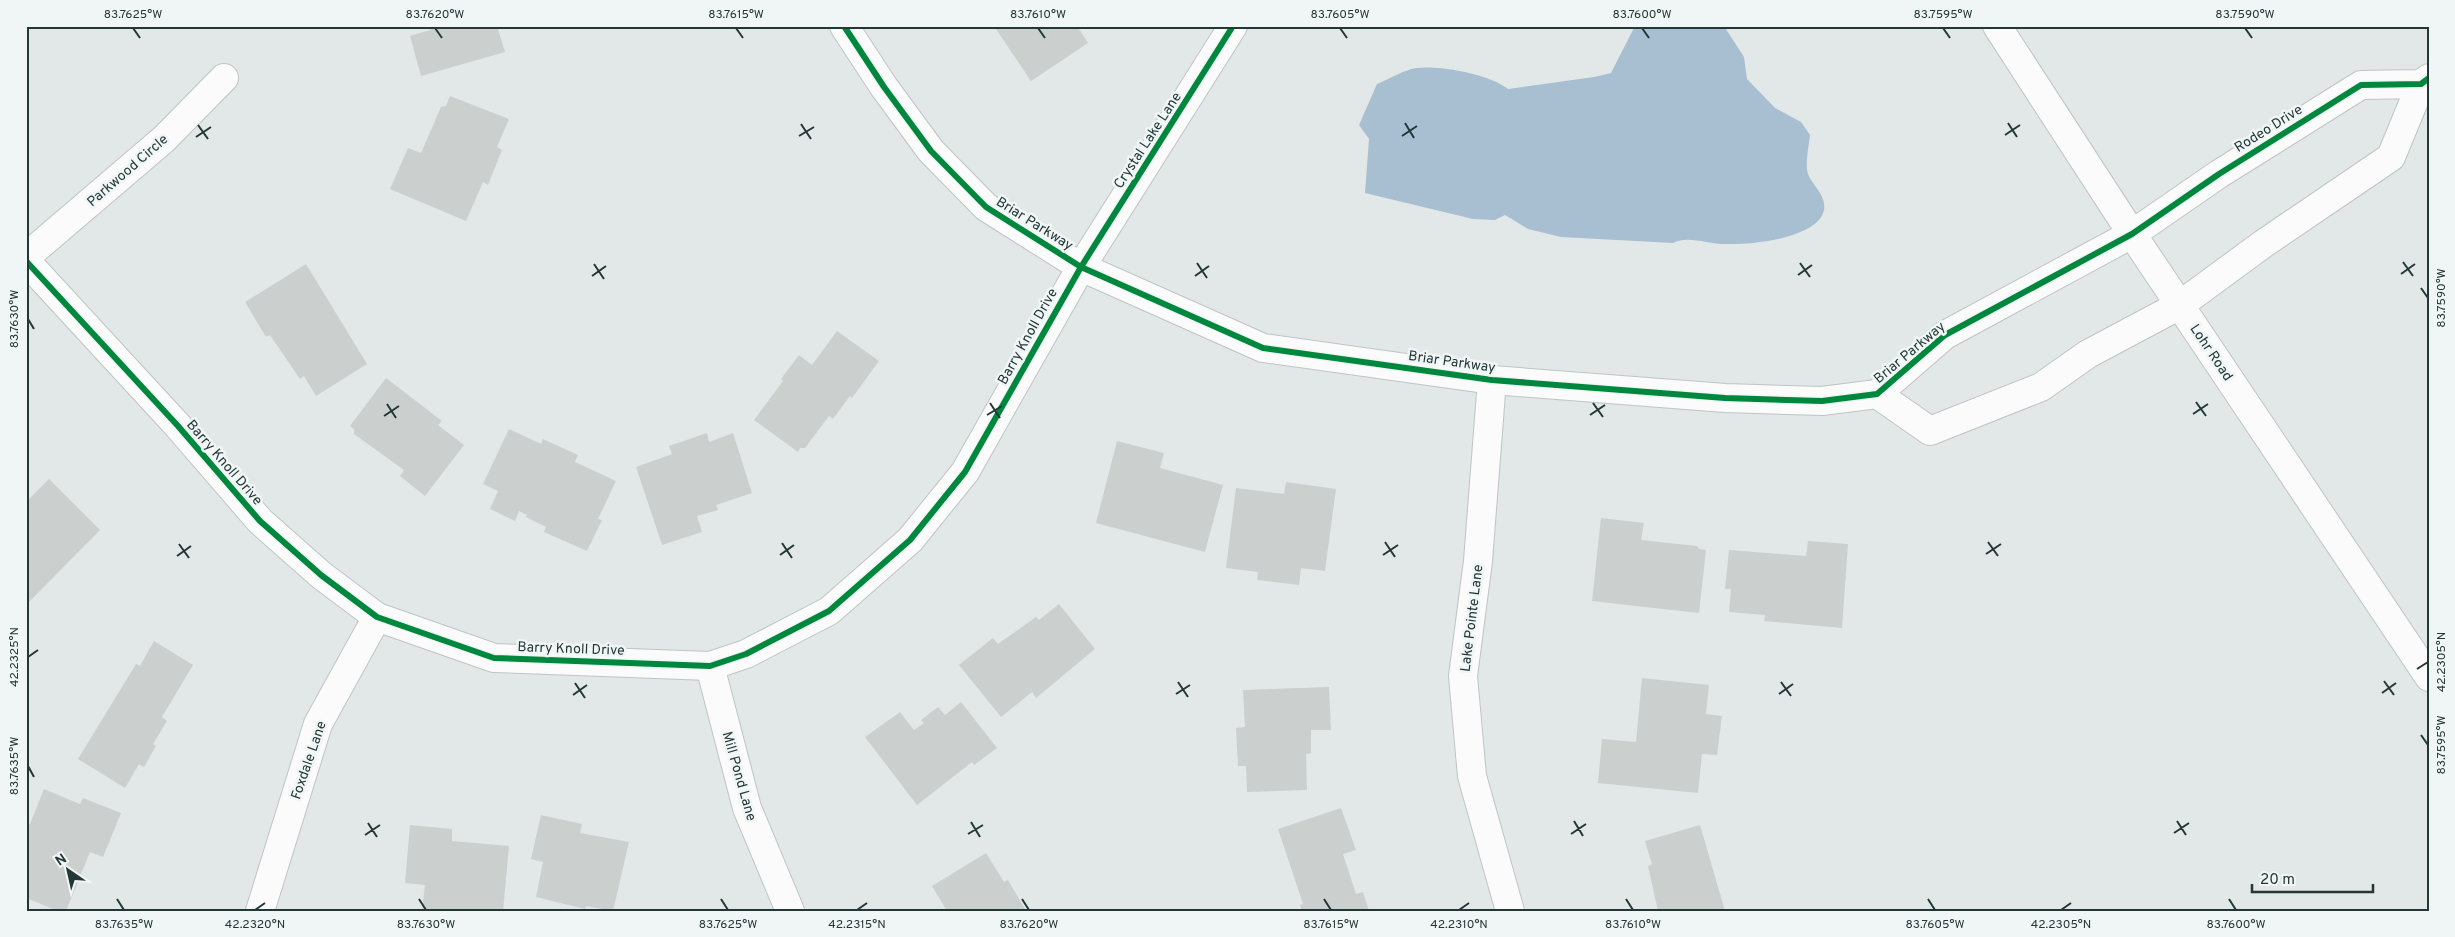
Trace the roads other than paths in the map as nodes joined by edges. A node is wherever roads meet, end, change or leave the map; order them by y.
1 (844, 26) edge
2 (1233, 26) edge
3 (1996, 26) edge
4 (224, 78) dead end
5 (2425, 81) edge
6 (2132, 234) junction
7 (26, 259) edge
8 (1081, 267) junction
9 (2180, 305) junction
10 (1492, 380) junction
11 (1877, 394) junction
12 (376, 617) junction
13 (710, 666) junction
14 (2429, 677) edge
15 (260, 911) edge
16 (790, 911) edge
17 (1510, 911) edge

1 - 8 street, Briar Parkway
2 - 8 street, Crystal Lake Lane
3 - 6 street, Lohr Road
4 - 7 street, Parkwood Circle
5 - 6 street, Rodeo Drive
5 - 9 street, Rodeo Drive
6 - 9 street, Lohr Road
6 - 11 street, Briar Parkway
7 - 12 street, Barry Knoll Drive
8 - 10 street, Briar Parkway
8 - 13 street, Barry Knoll Drive
9 - 11 street, Briar Parkway
9 - 14 street, Lohr Road
10 - 11 street, Briar Parkway
10 - 17 street, Lake Pointe Lane
12 - 13 street, Barry Knoll Drive
12 - 15 street, Foxdale Lane
13 - 16 street, Mill Pond Lane

